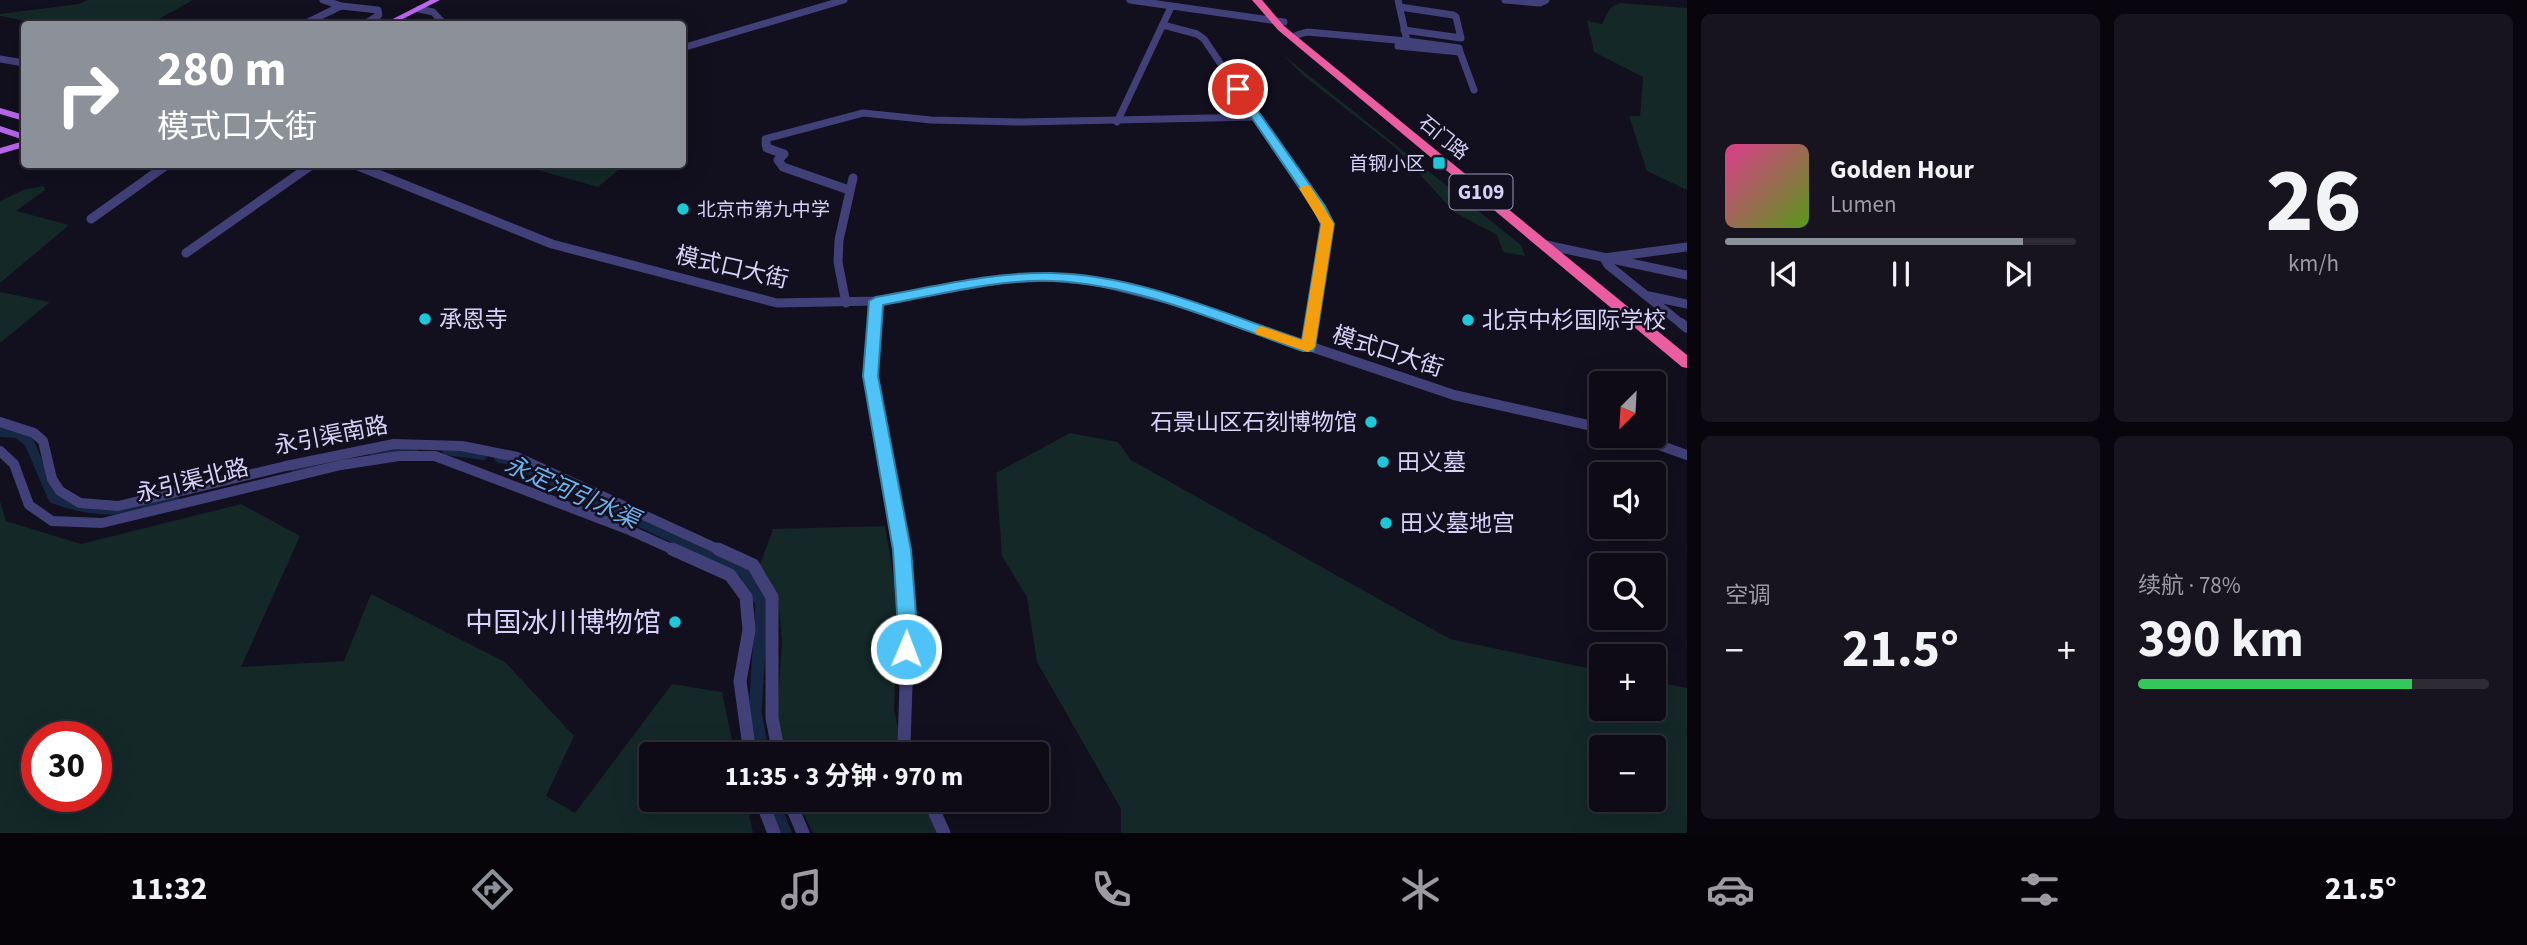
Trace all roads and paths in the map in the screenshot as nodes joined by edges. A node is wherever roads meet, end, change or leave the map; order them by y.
1 (323, 0) edge
2 (436, 0) edge
3 (444, 0) edge
4 (845, 0) edge
5 (1130, 0) edge
6 (1257, 0) edge
7 (1266, 0) edge
8 (1505, 0) edge
9 (1546, 0) edge
10 (1399, 4) edge
11 (341, 6) junction
12 (1171, 6) junction
13 (422, 9) junction
14 (1415, 9) junction
15 (310, 21) edge
16 (370, 21) edge
17 (394, 21) edge
18 (401, 21) edge
19 (441, 21) edge
20 (1280, 22) junction
21 (1163, 25) junction
22 (1404, 30) junction
23 (1419, 32) junction
24 (1297, 34) junction
25 (1406, 41) junction
26 (1397, 43) junction
27 (686, 47) edge
28 (1460, 52) junction
29 (0, 59) edge
30 (21, 62) edge
31 (1474, 90) dead end
32 (0, 111) edge
33 (21, 117) edge
34 (1257, 117) junction
35 (1117, 122) junction
36 (0, 129) edge
37 (21, 136) edge
38 (21, 138) edge
39 (21, 145) edge
40 (0, 146) edge
41 (0, 151) edge
42 (162, 168) edge
43 (307, 168) edge
44 (363, 168) edge
45 (852, 178) dead end
46 (849, 190) junction
47 (91, 219) dead end
48 (1553, 246) junction
49 (1687, 247) edge
50 (186, 253) dead end
51 (1604, 258) junction
52 (1687, 275) edge
53 (1647, 296) junction
54 (876, 301) junction
55 (846, 303) junction
56 (1687, 304) edge
57 (1687, 328) edge
58 (1308, 347) junction
59 (1687, 352) edge
60 (1687, 363) edge
61 (0, 422) edge
62 (1589, 425) edge
63 (1666, 447) edge
64 (0, 451) edge
65 (1687, 455) edge
66 (748, 742) edge
67 (777, 742) edge
68 (904, 742) edge
69 (766, 812) edge
70 (794, 812) edge
71 (934, 812) edge
72 (774, 833) edge
73 (803, 833) edge
74 (944, 833) edge

1 - 11 street
2 - 13 main road
3 - 13 main road
4 - 27 street
5 - 12 street
6 - 20 highway, G109
7 - 20 highway, G109
8 - 9 street
10 - 14 street
10 - 22 street
11 - 15 street
11 - 16 street
12 - 20 street
12 - 21 street
13 - 17 main road
13 - 18 main road
13 - 19 street
14 - 23 street
14 - 23 street
20 - 24 highway, 石门路 / G109
20 - 48 highway, 石门路 / G109
21 - 34 street
21 - 35 street
22 - 23 street
22 - 25 street
24 - 26 street
24 - 48 highway, 石门路 / G109
25 - 26 street
25 - 28 street
26 - 28 street
28 - 31 street
29 - 30 street
32 - 33 main road
34 - 35 street
34 - 58 street
35 - 46 street
36 - 37 main road
38 - 40 main road
39 - 41 main road
42 - 47 street
43 - 50 street
44 - 55 street, 模式口大街
45 - 46 street
46 - 55 street
48 - 51 street
48 - 59 highway, 石门路 / G109
48 - 60 highway, 石门路 / G109
49 - 51 street
51 - 52 street
51 - 53 street
53 - 56 street
53 - 57 street
54 - 55 street, 模式口大街
54 - 58 street, 模式口大街
54 - 68 street
58 - 62 street, 模式口大街
61 - 67 street, 永引渠南路
63 - 65 street
64 - 66 street, 永引渠北路
69 - 72 street
70 - 73 street
71 - 74 street

